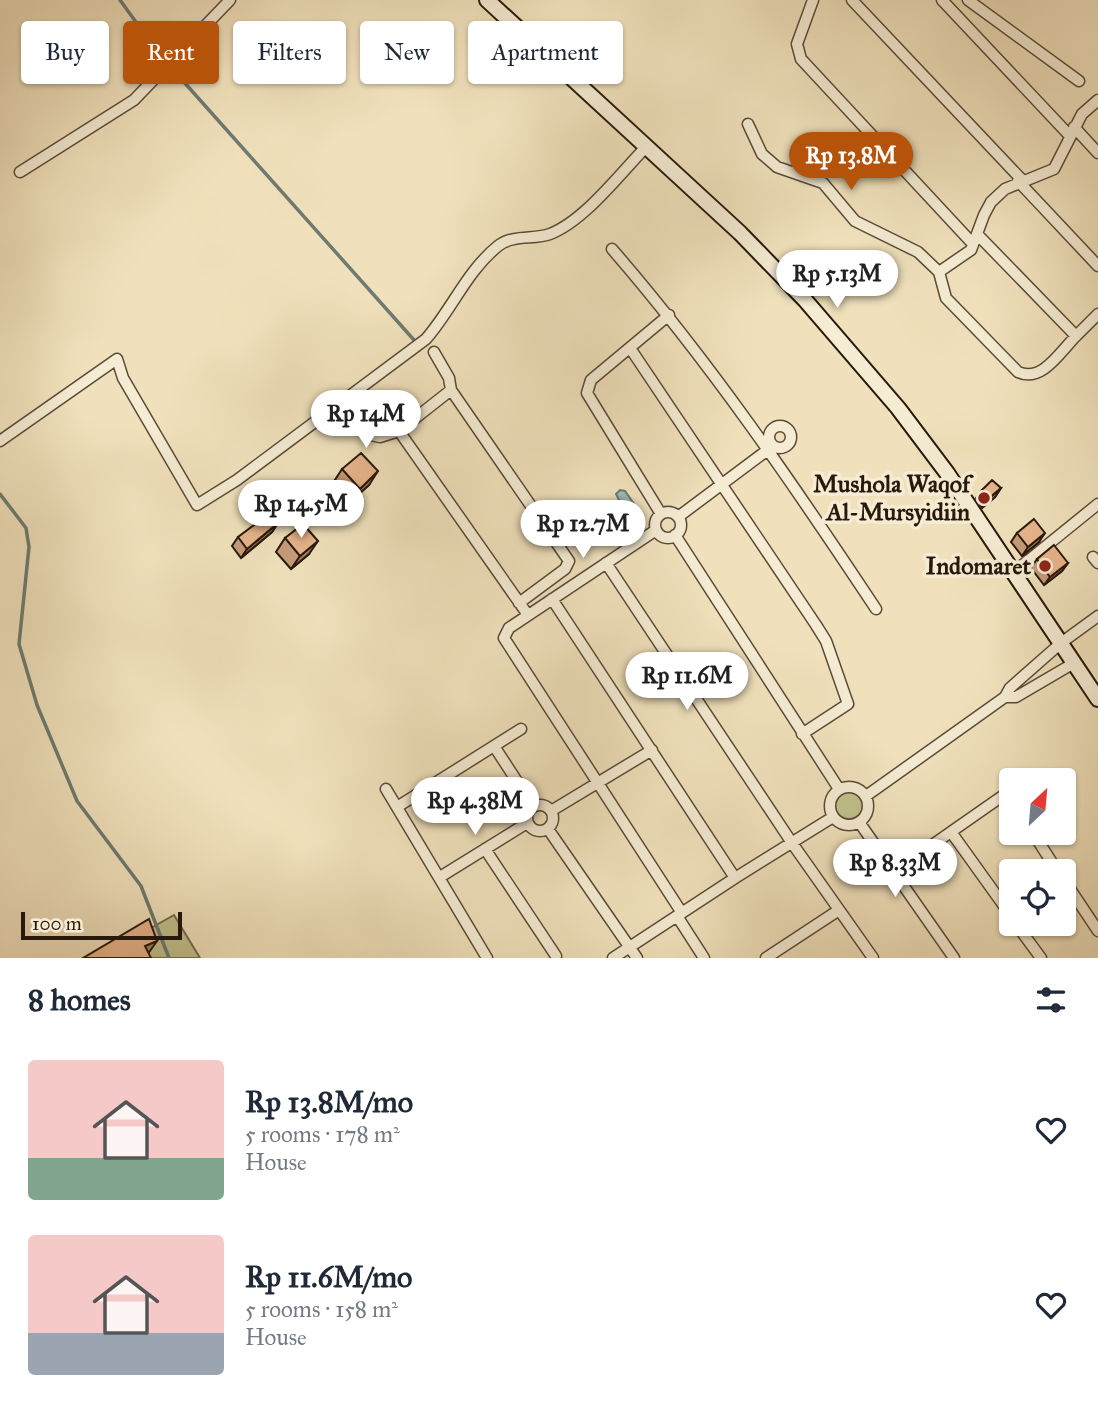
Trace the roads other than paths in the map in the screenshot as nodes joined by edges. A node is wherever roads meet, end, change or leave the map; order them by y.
1 (230, 0) edge
2 (486, 0) edge
3 (813, 0) edge
4 (852, 0) edge
5 (942, 0) edge
6 (968, 0) edge
7 (1079, 81) dead end
8 (1098, 100) edge
9 (748, 124) dead end
10 (1072, 132) junction
11 (645, 148) junction
12 (1098, 153) edge
13 (20, 173) dead end
14 (1020, 181) junction
15 (975, 239) junction
16 (611, 249) dead end
17 (1098, 266) edge
18 (939, 272) junction
19 (1098, 314) edge
20 (669, 315) junction
21 (1076, 336) junction
22 (631, 348) junction
23 (434, 352) dead end
24 (451, 390) junction
25 (349, 413) dead end
26 (399, 431) junction
27 (0, 441) edge
28 (771, 447) junction
29 (723, 482) junction
30 (1098, 504) edge
31 (661, 514) junction
32 (678, 517) junction
33 (656, 530) junction
34 (674, 536) junction
35 (606, 563) junction
36 (1014, 572) junction
37 (552, 599) junction
38 (519, 603) junction
39 (876, 610) dead end
40 (528, 615) junction
41 (1098, 616) edge
42 (1061, 643) junction
43 (1074, 663) junction
44 (1038, 664) junction
45 (1049, 679) junction
46 (1005, 697) junction
47 (1098, 699) edge
48 (521, 729) dead end
49 (802, 734) junction
50 (494, 746) junction
51 (652, 750) junction
52 (598, 782) junction
53 (386, 789) dead end
54 (839, 789) junction
55 (866, 796) junction
56 (999, 798) edge
57 (533, 806) junction
58 (397, 807) junction
59 (551, 811) junction
60 (833, 817) junction
61 (859, 822) junction
62 (527, 823) junction
63 (548, 829) junction
64 (951, 832) junction
65 (792, 843) junction
66 (485, 849) junction
67 (895, 871) junction
68 (440, 877) junction
69 (735, 878) junction
70 (1076, 898) edge
71 (999, 899) edge
72 (839, 910) junction
73 (680, 914) junction
74 (1098, 932) edge
75 (1025, 936) edge
76 (630, 947) junction
77 (556, 957) edge
78 (487, 958) edge
79 (613, 958) edge
80 (637, 958) edge
81 (704, 958) edge
82 (766, 958) edge
83 (873, 958) edge
84 (954, 958) edge
85 (1041, 958) edge

1 - 13 street
2 - 11 street
3 - 15 street
4 - 14 street
5 - 10 street
6 - 7 street
8 - 10 street
9 - 18 street
10 - 12 street
10 - 14 street
11 - 27 street
11 - 36 street
14 - 15 street
14 - 17 street
15 - 18 street
15 - 21 street
16 - 20 street
18 - 21 street
19 - 21 street
20 - 22 street
20 - 28 street
22 - 29 street
22 - 31 street
23 - 24 street
24 - 26 street
24 - 38 street
25 - 26 street
26 - 38 street
28 - 29 street
28 - 39 street
29 - 32 street
29 - 49 street
30 - 36 street
31 - 32 street
31 - 33 street
32 - 34 street
33 - 34 street
33 - 35 street
34 - 49 street
35 - 37 street
35 - 65 street
36 - 42 street
37 - 40 street
37 - 51 street
38 - 40 street
40 - 52 street
41 - 42 street
42 - 43 street
42 - 44 street
43 - 45 street
43 - 47 street
44 - 45 street
44 - 46 street
45 - 46 street
46 - 55 street
48 - 50 street
49 - 54 street
50 - 57 street
50 - 58 street
51 - 52 street
51 - 69 street
52 - 59 street
52 - 73 street
53 - 58 street
54 - 55 street
54 - 60 street
55 - 61 street
56 - 64 street
57 - 59 street
57 - 62 street
58 - 68 street
59 - 63 street
60 - 61 street
60 - 65 street
61 - 67 street
62 - 63 street
62 - 66 street
63 - 76 street
64 - 67 street
64 - 71 street
65 - 69 street
65 - 72 street
66 - 68 street
66 - 77 street
67 - 84 street
68 - 78 street
69 - 73 street
70 - 74 street
72 - 82 street
72 - 83 street
73 - 76 street
73 - 81 street
75 - 85 street
76 - 79 street
76 - 80 street

